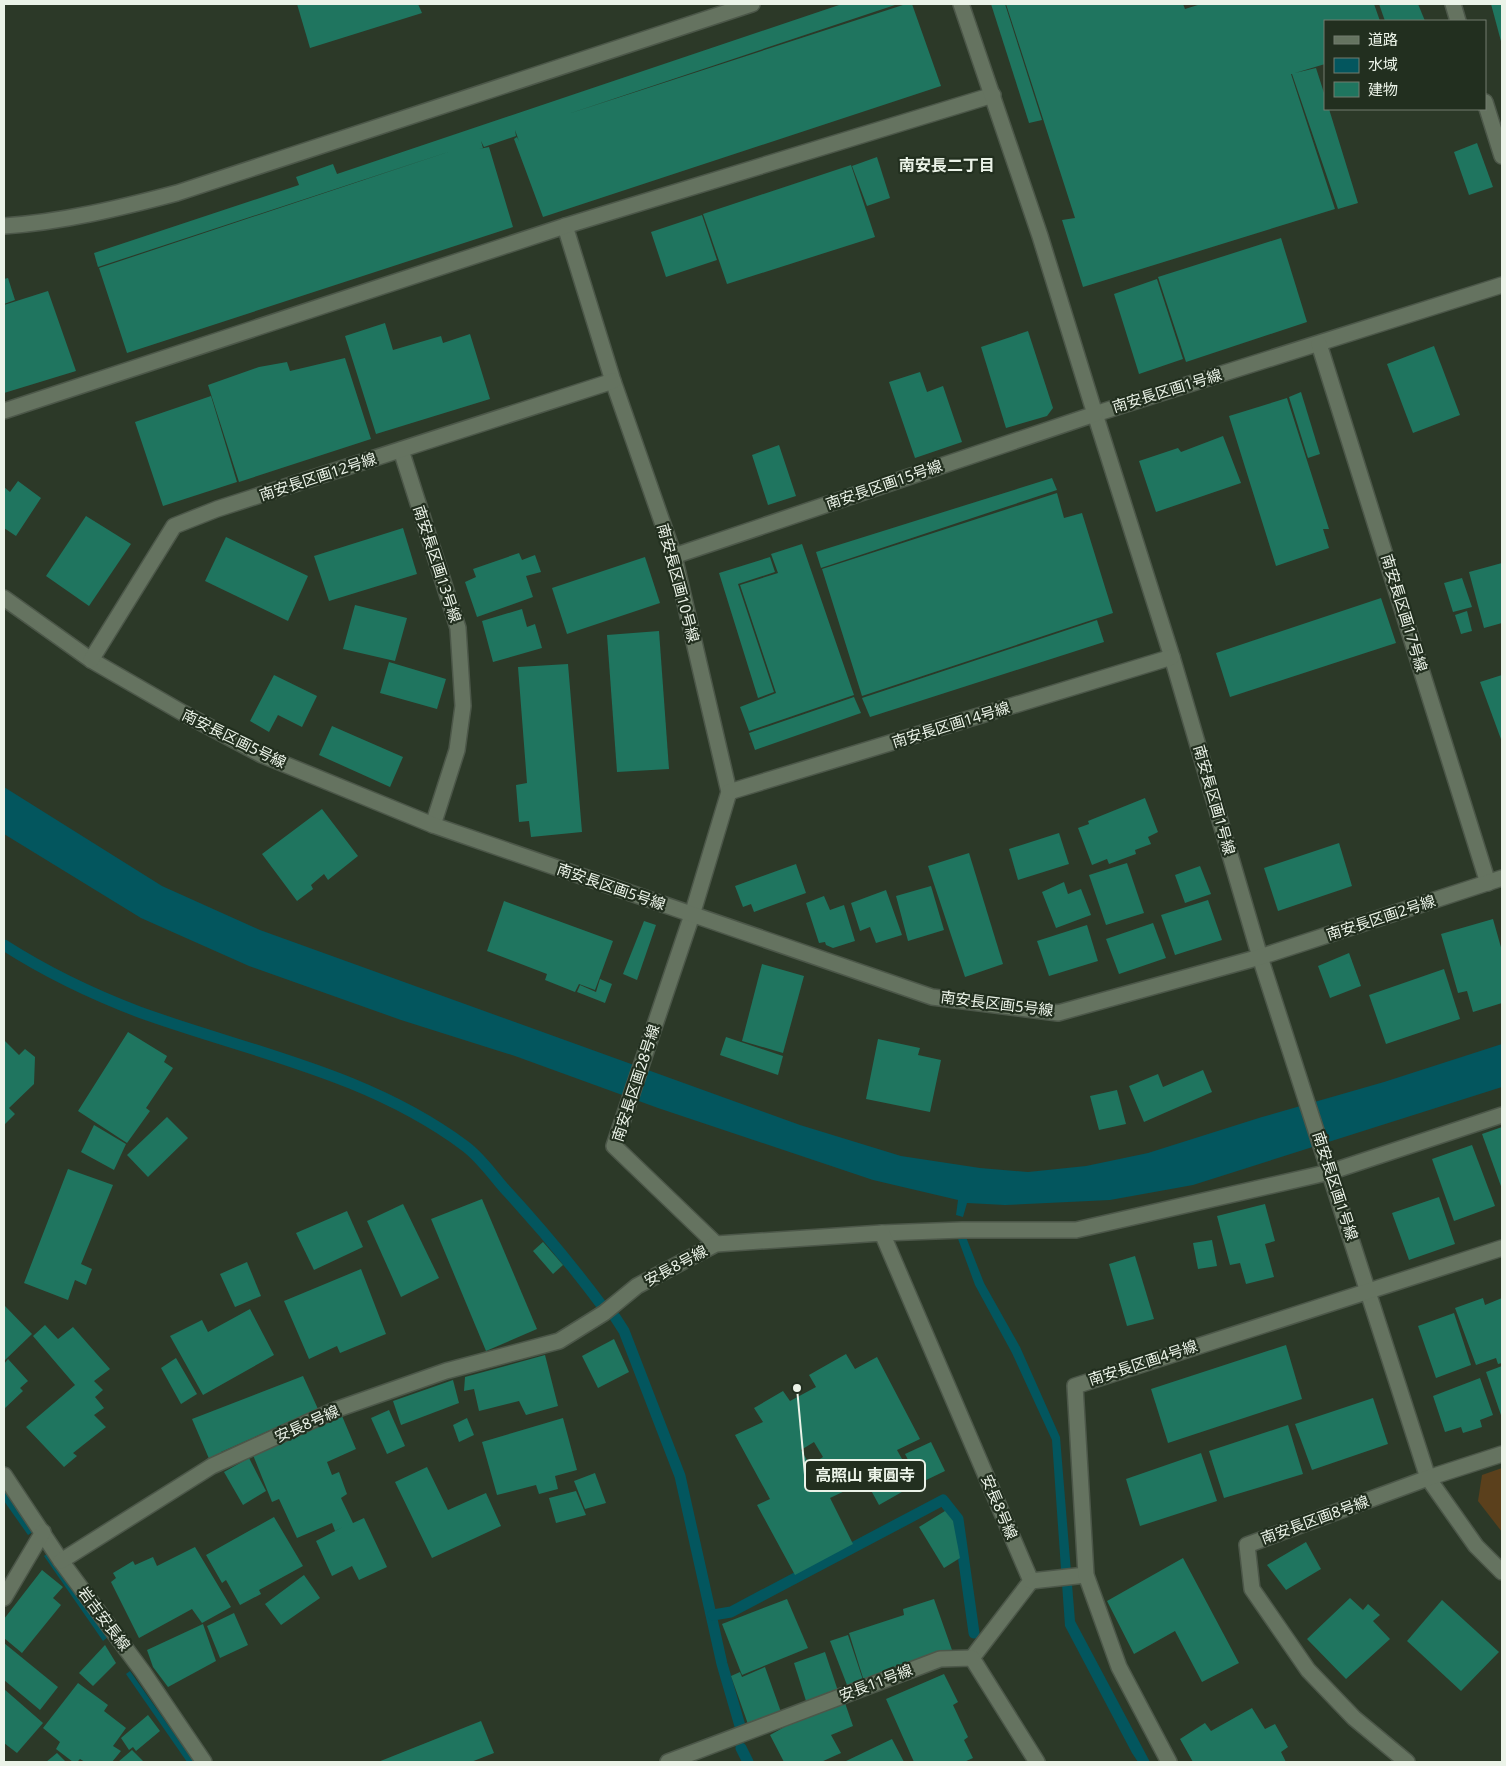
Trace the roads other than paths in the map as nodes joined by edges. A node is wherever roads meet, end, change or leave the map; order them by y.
1 (752, 4) edge
2 (961, 4) edge
3 (1453, 4) edge
4 (1458, 20) edge
5 (993, 95) junction
6 (1486, 105) edge
7 (1502, 156) edge
8 (4, 226) edge
9 (566, 226) junction
10 (1502, 285) edge
11 (1319, 344) junction
12 (612, 381) junction
13 (4, 411) edge
14 (1095, 414) junction
15 (401, 450) junction
16 (674, 556) junction
17 (4, 598) edge
18 (1172, 657) junction
19 (92, 660) junction
20 (729, 792) junction
21 (433, 825) junction
22 (1495, 881) edge
23 (692, 916) junction
24 (1260, 957) junction
25 (1502, 1115) edge
26 (1330, 1172) junction
27 (882, 1233) junction
28 (716, 1244) junction
29 (1502, 1248) edge
30 (1368, 1290) junction
31 (1502, 1454) edge
32 (4, 1475) edge
33 (1428, 1478) junction
34 (43, 1532) junction
35 (61, 1561) junction
36 (1502, 1572) edge
37 (1086, 1575) junction
38 (1031, 1581) junction
39 (4, 1598) edge
40 (972, 1658) junction
41 (204, 1762) edge
42 (668, 1762) edge
43 (1036, 1762) edge
44 (1169, 1762) edge
45 (1407, 1762) edge

1 - 8 street
2 - 5 street
3 - 4 street
5 - 9 street
5 - 14 street
6 - 7 street
9 - 12 street, 南安長区画10号線
9 - 13 street
10 - 11 street, 南安長区画1号線
11 - 14 street, 南安長区画1号線
11 - 22 street, 南安長区画17号線
12 - 15 street, 南安長区画12号線
12 - 16 street, 南安長区画10号線
14 - 16 street, 南安長区画15号線
14 - 18 street, 南安長区画1号線
15 - 19 street, 南安長区画12号線
15 - 21 street, 南安長区画13号線
16 - 20 street, 南安長区画10号線
17 - 19 street, 南安長区画5号線
18 - 20 street, 南安長区画14号線
18 - 24 street, 南安長区画1号線
19 - 21 street, 南安長区画5号線
20 - 23 street, 南安長区画10号線
21 - 23 street, 南安長区画5号線
22 - 24 street, 南安長区画2号線
23 - 24 street, 南安長区画5号線
23 - 28 street, 南安長区画28号線
24 - 26 street, 南安長区画1号線
25 - 26 street
26 - 27 street
26 - 30 street, 南安長区画1号線
27 - 28 street, 安長8号線
27 - 38 street, 安長8号線
28 - 35 street, 安長8号線
29 - 30 street, 南安長区画4号線
30 - 33 street, 南安長区画1号線
30 - 37 street, 南安長区画4号線
31 - 33 street, 南安長区画8号線
32 - 34 street, 岩吉安長線
33 - 36 street, 南安長区画1号線
33 - 45 street, 南安長区画8号線
34 - 35 street, 岩吉安長線
34 - 39 street
35 - 41 street, 岩吉安長線
37 - 38 street
37 - 44 street, 南安長区画4号線
38 - 40 street
40 - 42 street, 安長11号線
40 - 43 street

